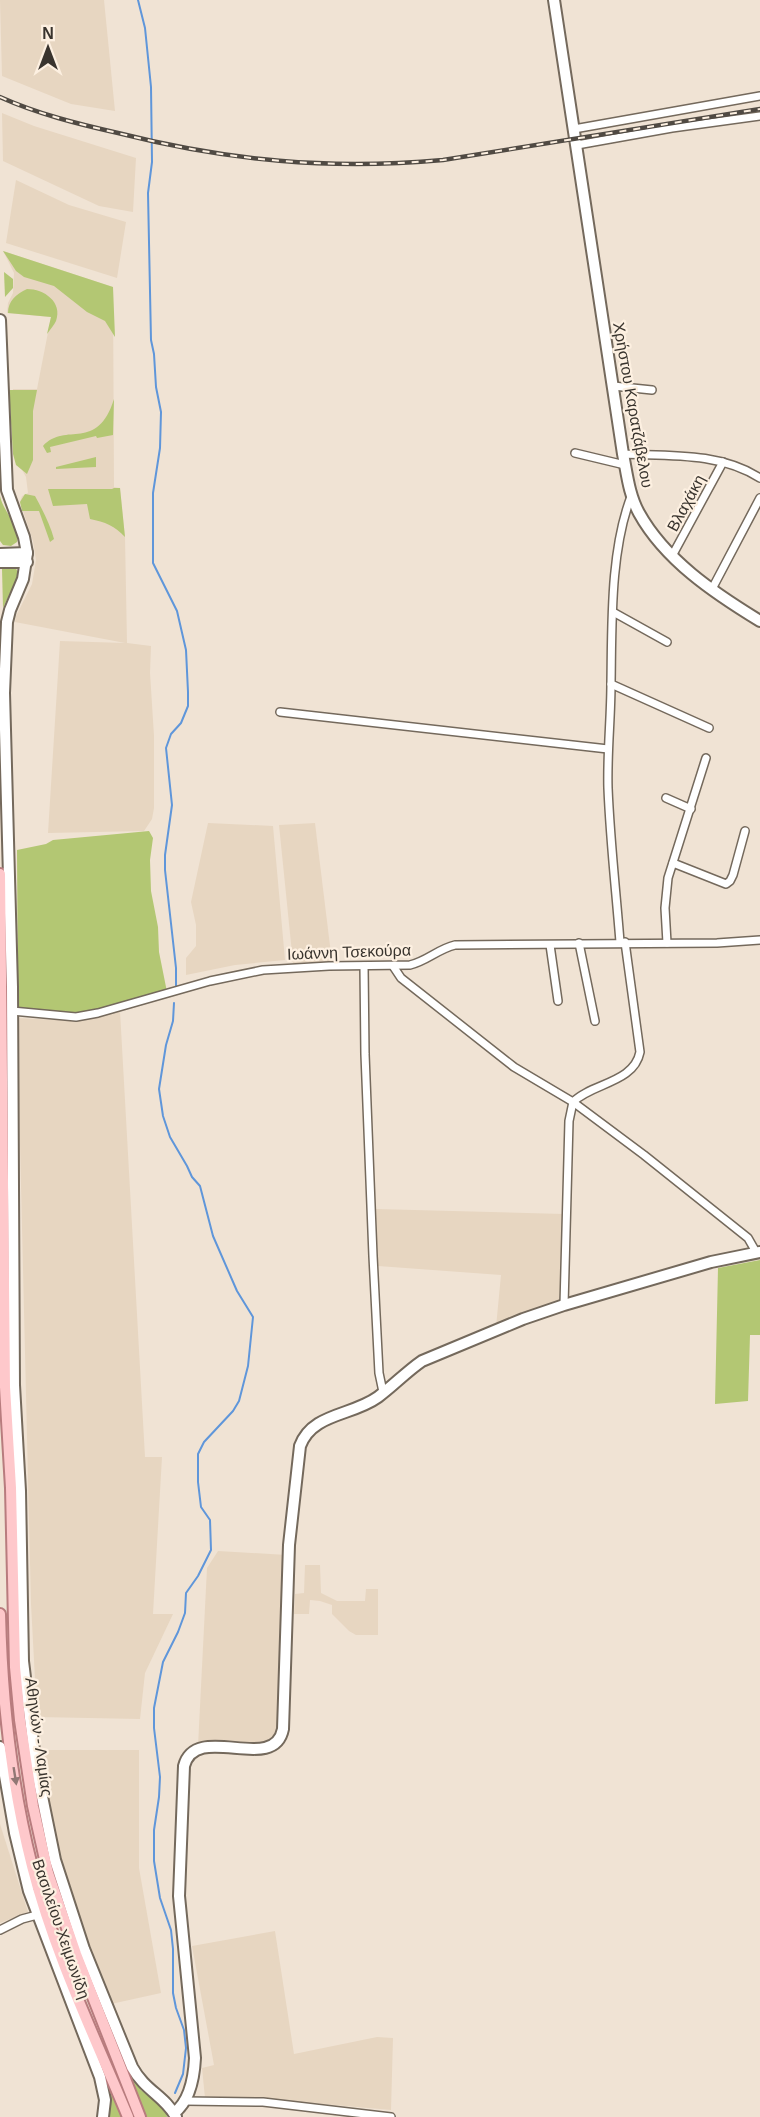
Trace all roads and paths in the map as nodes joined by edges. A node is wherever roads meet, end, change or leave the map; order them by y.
1 (554, 0) edge
2 (760, 96) edge
3 (760, 116) edge
4 (576, 138) junction
5 (0, 320) edge
6 (614, 386) junction
7 (652, 390) dead end
8 (575, 453) dead end
9 (624, 459) junction
10 (723, 462) junction
11 (760, 478) edge
12 (632, 494) junction
13 (760, 498) edge
14 (0, 554) edge
15 (672, 556) junction
16 (27, 557) junction
17 (0, 562) edge
18 (711, 589) junction
19 (613, 612) junction
20 (760, 621) edge
21 (667, 642) dead end
22 (611, 684) junction
23 (280, 712) dead end
24 (709, 728) dead end
25 (608, 749) junction
26 (706, 758) dead end
27 (666, 798) dead end
28 (691, 808) junction
29 (745, 831) dead end
30 (673, 863) junction
31 (0, 874) edge
32 (760, 940) edge
33 (623, 942) junction
34 (579, 943) junction
35 (667, 943) junction
36 (550, 945) junction
37 (363, 966) junction
38 (393, 966) junction
39 (558, 1001) dead end
40 (12, 1011) junction
41 (595, 1021) dead end
42 (573, 1102) junction
43 (758, 1252) edge
44 (564, 1305) junction
45 (383, 1392) junction
46 (0, 1614) edge
47 (0, 1748) edge
48 (37, 1915) junction
49 (0, 1930) edge
50 (185, 2102) junction
51 (175, 2115) edge
52 (103, 2117) edge
53 (128, 2117) edge
54 (140, 2117) edge
55 (391, 2117) edge

1 - 4 street, Χρήστου Καρατζάβελου
2 - 4 street
3 - 4 street
4 - 6 street, Χρήστου Καρατζάβελου
5 - 16 street
6 - 7 street
6 - 9 street, Χρήστου Καρατζάβελου
8 - 9 street
9 - 10 street
9 - 12 street, Χρήστου Καρατζάβελου
10 - 11 street
10 - 15 street, Βλαχάκη
12 - 15 street, Χρήστου Καρατζάβελου
12 - 19 street
13 - 18 street
14 - 16 street
15 - 18 street, Χρήστου Καρατζάβελου
16 - 17 street
16 - 40 street
18 - 20 street, Χρήστου Καρατζάβελου
19 - 21 street
19 - 22 street
22 - 24 street
22 - 25 street
23 - 25 street
25 - 33 street
26 - 28 street
27 - 28 street
28 - 30 street
29 - 30 street
30 - 35 street
31 - 54 main road, Αθηνών - Λαμίας
32 - 35 street, Ιωάννη Τσεκούρα
33 - 34 street, Ιωάννη Τσεκούρα
33 - 35 street, Ιωάννη Τσεκούρα
33 - 42 street
34 - 36 street, Ιωάννη Τσεκούρα
34 - 41 street
36 - 38 street, Ιωάννη Τσεκούρα
36 - 39 street
37 - 38 street, Ιωάννη Τσεκούρα
37 - 40 street, Ιωάννη Τσεκούρα
37 - 45 street
38 - 42 street
40 - 51 street
42 - 43 street
42 - 44 street
43 - 44 street
44 - 45 street
45 - 50 street
46 -> 53 main road, Αθηνών - Λαμίας
47 - 48 street, Βασιλείου Χειμωνίδη
48 - 49 street
48 - 52 street, Βασιλείου Χειμωνίδη
50 - 51 street
50 - 55 street

